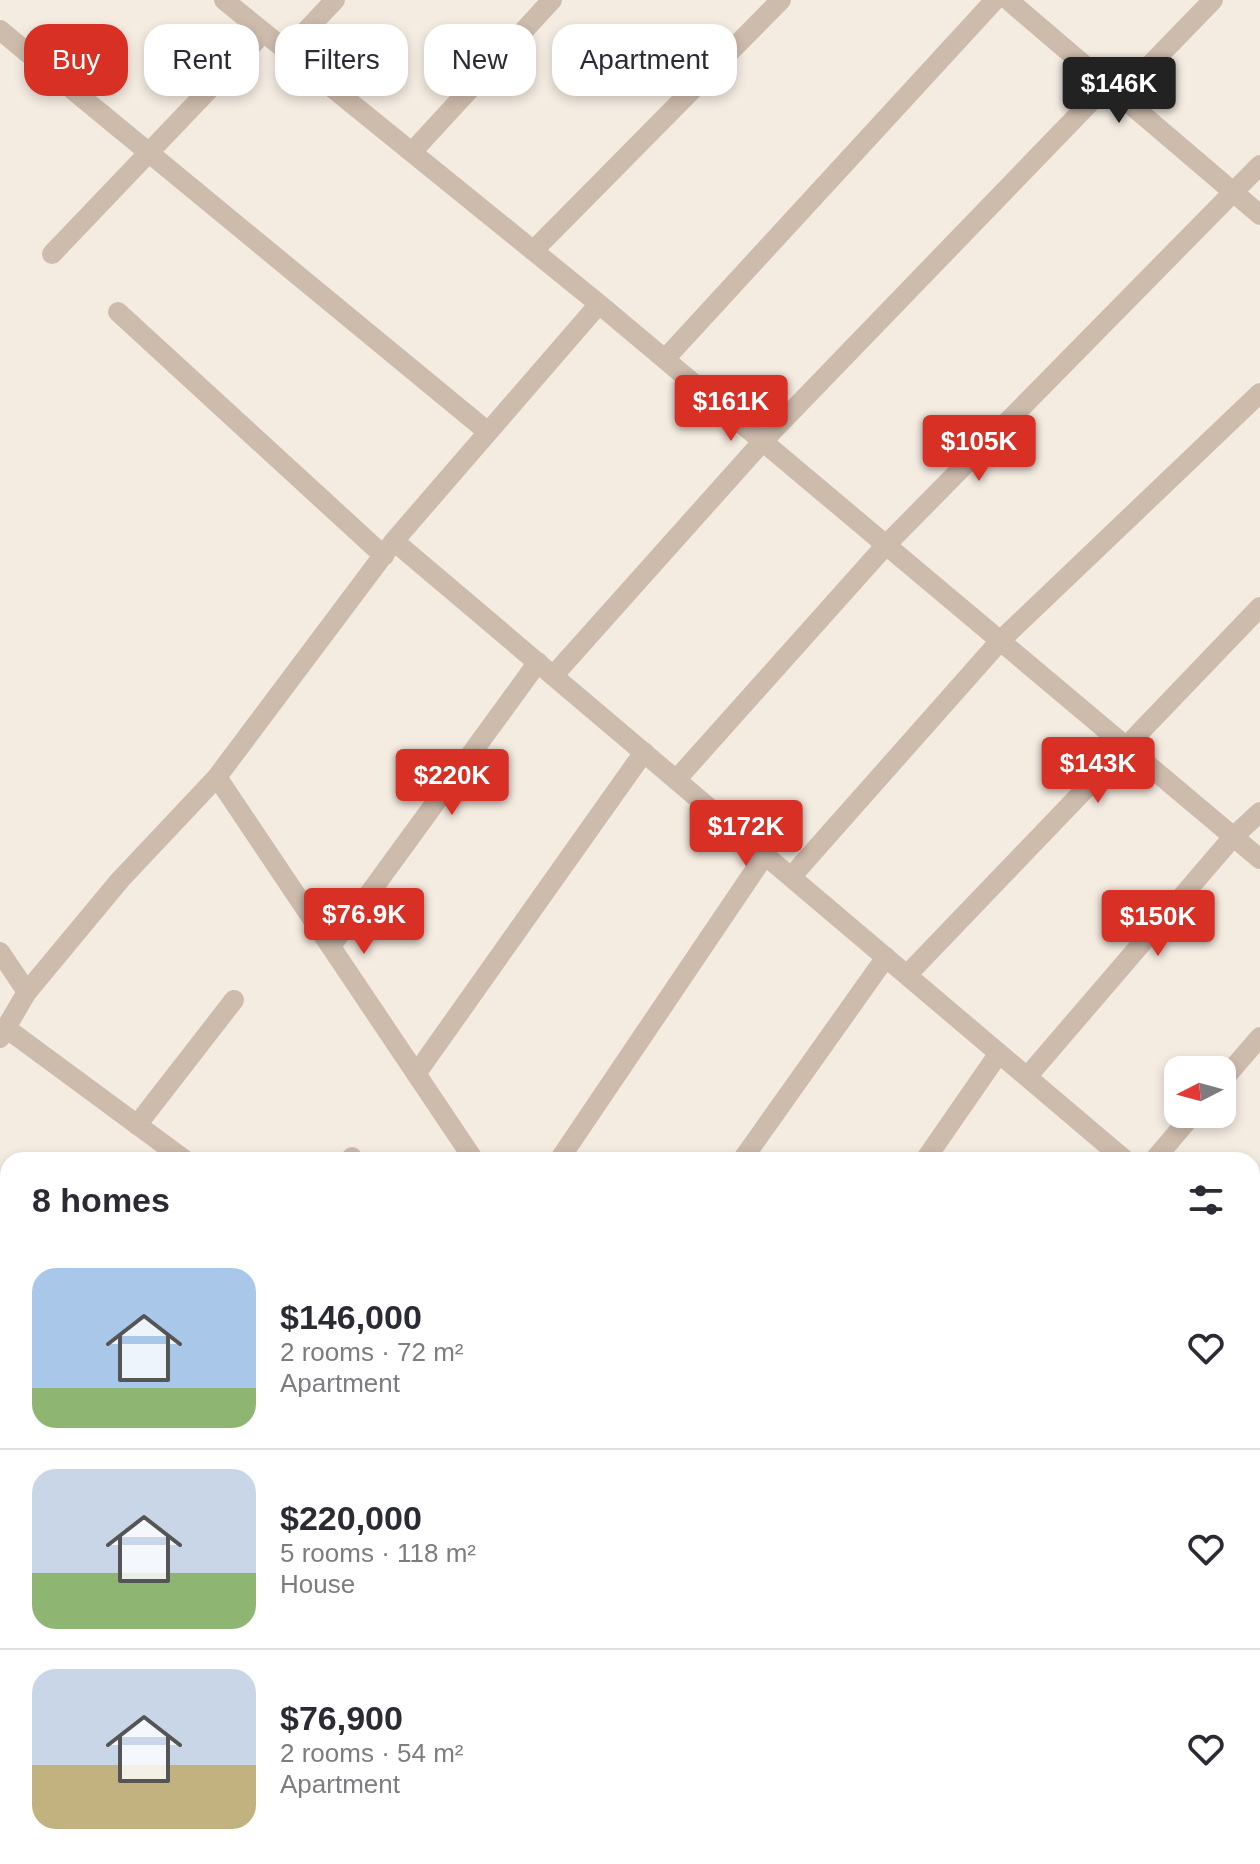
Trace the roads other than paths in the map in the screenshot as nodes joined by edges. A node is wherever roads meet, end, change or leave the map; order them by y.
1 (224, 0) edge
2 (335, 0) edge
3 (552, 0) edge
4 (781, 0) edge
5 (995, 0) edge
6 (1008, 0) edge
7 (1213, 0) edge
8 (312, 24) edge
9 (0, 30) edge
10 (264, 32) junction
11 (275, 41) edge
12 (1114, 90) junction
13 (343, 96) edge
14 (151, 151) junction
15 (412, 152) junction
16 (1260, 165) edge
17 (1233, 192) junction
18 (1260, 215) edge
19 (533, 251) junction
20 (52, 254) dead end
21 (599, 304) junction
22 (118, 312) dead end
23 (665, 359) junction
24 (1260, 393) edge
25 (488, 432) junction
26 (763, 441) junction
27 (886, 545) junction
28 (389, 549) junction
29 (1260, 607) edge
30 (1000, 641) junction
31 (546, 669) junction
32 (1125, 746) junction
33 (644, 752) junction
34 (217, 777) junction
35 (676, 780) junction
36 (1260, 812) edge
37 (1233, 837) junction
38 (765, 855) junction
39 (1260, 859) edge
40 (791, 877) junction
41 (331, 946) junction
42 (0, 952) edge
43 (886, 957) junction
44 (907, 975) junction
45 (27, 992) junction
46 (234, 1000) dead end
47 (3, 1033) edge
48 (1260, 1037) edge
49 (999, 1053) junction
50 (1236, 1065) edge
51 (416, 1074) junction
52 (1027, 1077) junction
53 (137, 1125) junction
54 (1181, 1128) edge
55 (174, 1152) edge
56 (469, 1152) edge
57 (564, 1152) edge
58 (748, 1152) edge
59 (931, 1152) edge
60 (1113, 1152) edge
61 (1161, 1152) edge

1 - 10 street
2 - 8 street
3 - 15 street
4 - 19 street
5 - 23 street
6 - 12 street
7 - 12 street
9 - 14 street
10 - 11 street
10 - 14 street
12 - 17 street
12 - 26 street
13 - 15 street
14 - 20 street
14 - 25 street
15 - 19 street
16 - 17 street
17 - 18 street
17 - 27 street
19 - 21 street
21 - 23 street
21 - 25 street
22 - 28 street
23 - 26 street
24 - 30 street
25 - 28 street
26 - 27 street
26 - 31 street
27 - 30 street
27 - 35 street
28 - 31 street
28 - 34 street
29 - 32 street
30 - 32 street
30 - 40 street
31 - 33 street
31 - 41 street
32 - 37 street
32 - 44 street
33 - 35 street
33 - 51 street
34 - 41 street
34 - 45 street
35 - 38 street
36 - 37 street
37 - 39 street
37 - 52 street
38 - 40 street
38 - 57 street
40 - 43 street
41 - 51 street
42 - 45 street
43 - 44 street
43 - 58 street
44 - 49 street
45 - 47 street
46 - 53 street
47 - 53 street
48 - 50 street
49 - 52 street
49 - 59 street
51 - 56 street
52 - 60 street
53 - 55 street
54 - 61 street

